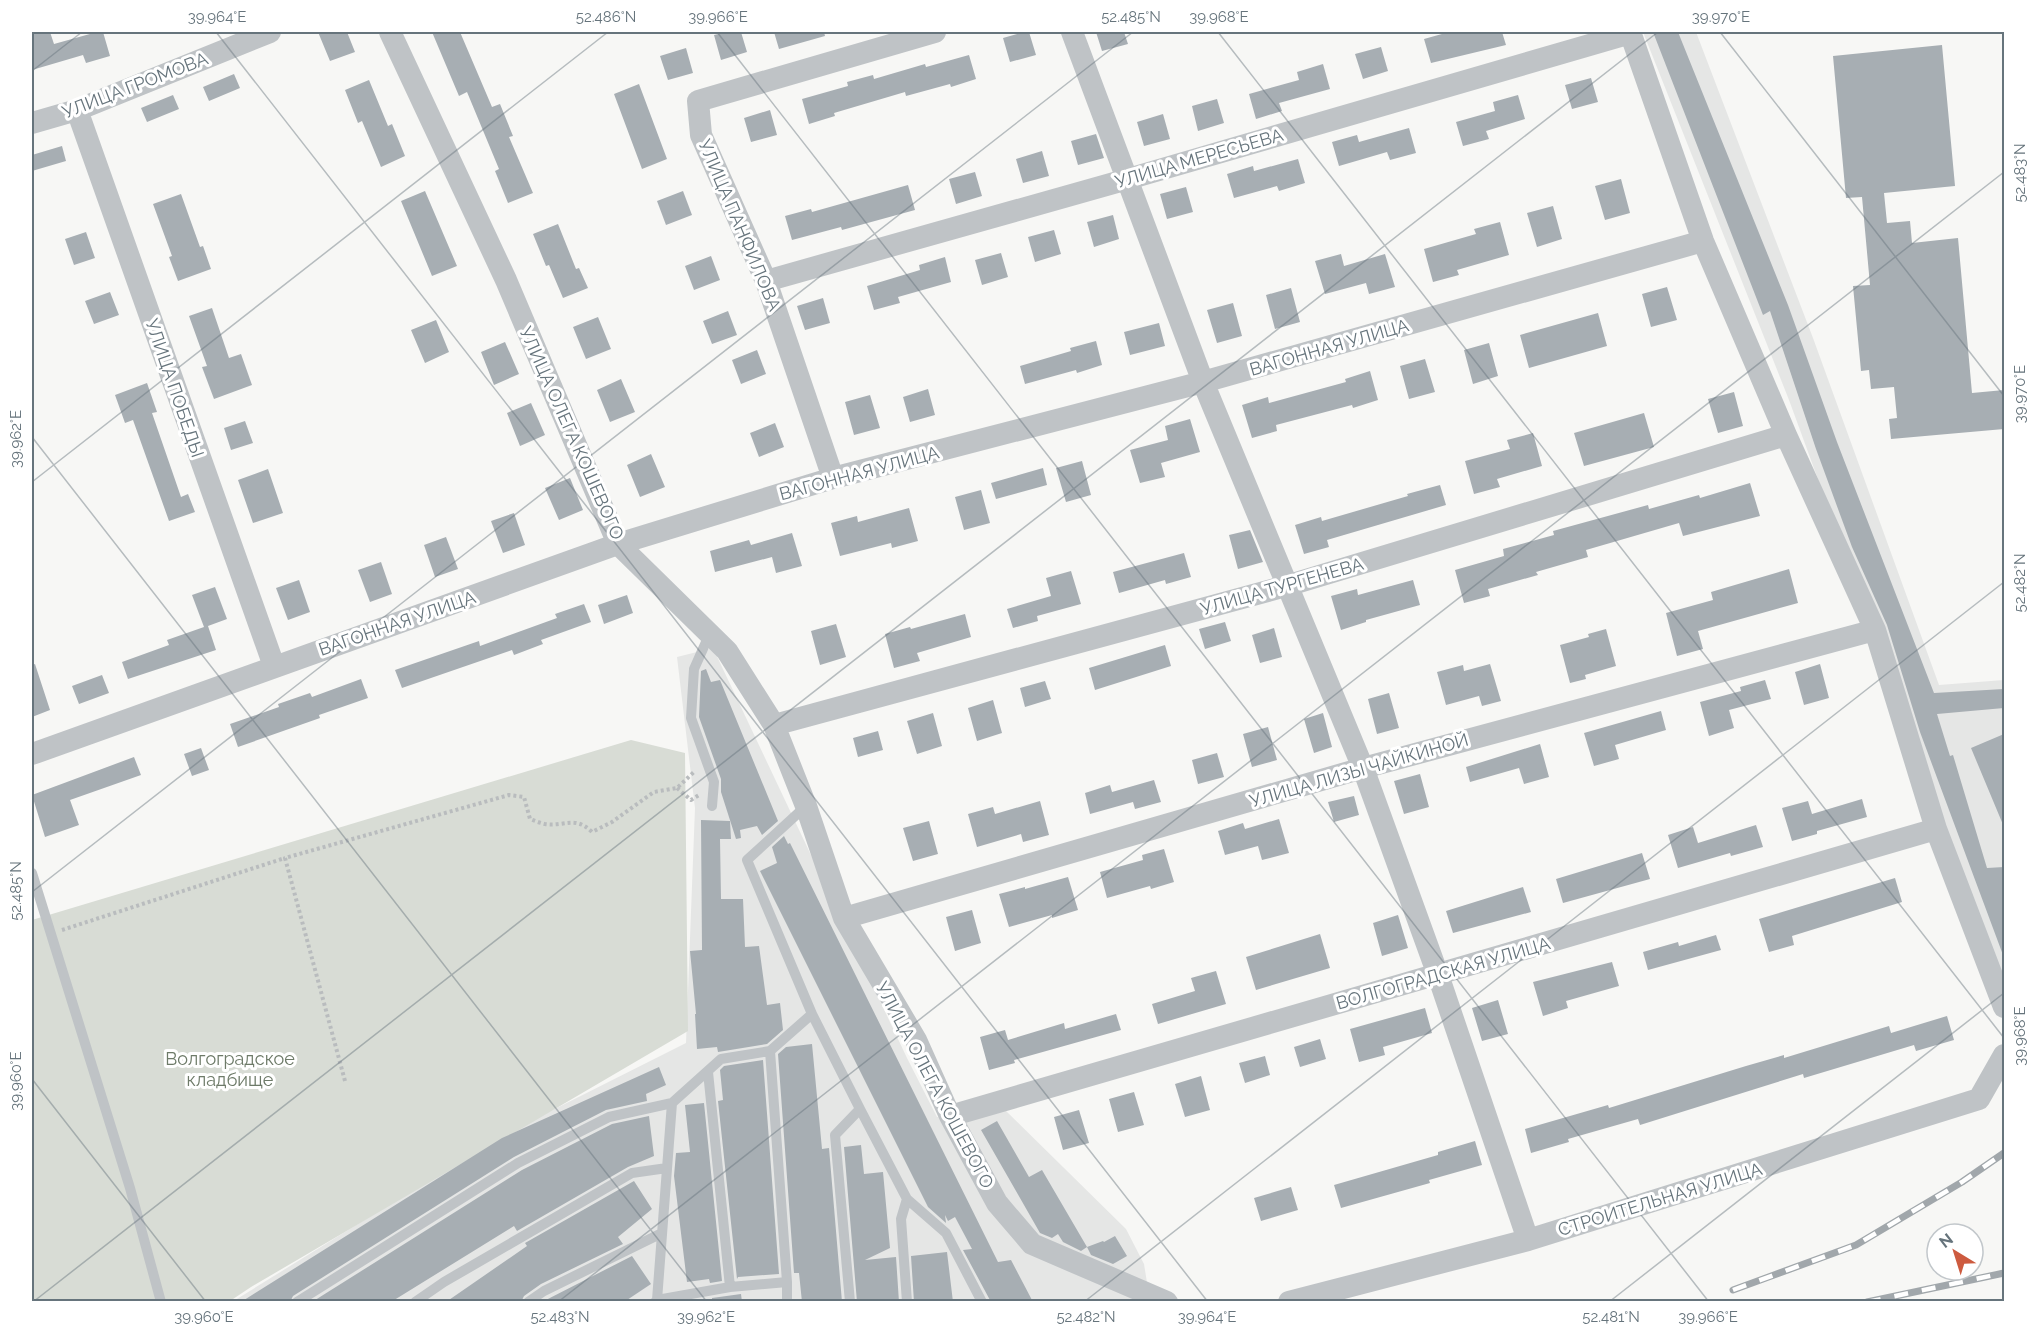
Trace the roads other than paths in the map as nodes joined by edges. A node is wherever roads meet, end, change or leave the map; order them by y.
1 (270, 32) edge
2 (390, 32) edge
3 (935, 32) edge
4 (1072, 32) edge
5 (1631, 32) edge
6 (77, 110) junction
7 (32, 123) edge
8 (1128, 179) junction
9 (1702, 241) junction
10 (766, 280) junction
11 (1203, 382) junction
12 (1786, 435) junction
13 (833, 478) junction
14 (618, 544) junction
15 (1286, 586) junction
16 (1875, 630) junction
17 (710, 633) junction
18 (274, 666) junction
19 (774, 725) junction
20 (32, 754) edge
21 (1363, 768) junction
22 (712, 806) dead end
23 (806, 806) junction
24 (1936, 829) junction
25 (32, 873) edge
26 (844, 918) junction
27 (1438, 975) junction
28 (2004, 1007) edge
29 (812, 1014) junction
30 (770, 1051) junction
31 (2004, 1055) edge
32 (708, 1072) junction
33 (672, 1103) junction
34 (860, 1108) junction
35 (950, 1116) junction
36 (667, 1168) junction
37 (907, 1199) junction
38 (662, 1233) junction
39 (1528, 1240) junction
40 (787, 1282) junction
41 (730, 1287) junction
42 (656, 1301) edge
43 (161, 1302) edge
44 (297, 1302) edge
45 (415, 1302) edge
46 (528, 1302) edge
47 (787, 1302) edge
48 (850, 1302) edge
49 (908, 1302) edge
50 (982, 1302) edge
51 (1167, 1302) edge
52 (1289, 1302) edge

1 - 6 street, УЛИЦА ГРОМОВА
2 - 14 street, УЛИЦА ОЛЕГА КОШЕВОГО
3 - 10 street, УЛИЦА ПАНФИЛОВА
4 - 8 street
5 - 8 street, УЛИЦА МЕРЕСЬЕВА
5 - 9 street
6 - 7 street, УЛИЦА ГРОМОВА
6 - 18 street, УЛИЦА ПОБЕДЫ
8 - 10 street, УЛИЦА МЕРЕСЬЕВА
8 - 11 street
9 - 11 street, ВАГОННАЯ УЛИЦА
9 - 12 street
10 - 13 street, УЛИЦА ПАНФИЛОВА
11 - 13 street, ВАГОННАЯ УЛИЦА
11 - 15 street
12 - 15 street, УЛИЦА ТУРГЕНЕВА
12 - 16 street
13 - 14 street, ВАГОННАЯ УЛИЦА
14 - 17 street, УЛИЦА ОЛЕГА КОШЕВОГО
14 - 18 street, ВАГОННАЯ УЛИЦА
15 - 19 street, УЛИЦА ТУРГЕНЕВА
15 - 21 street
16 - 21 street, УЛИЦА ЛИЗЫ ЧАЙКИНОЙ
16 - 24 street
17 - 19 street, УЛИЦА ОЛЕГА КОШЕВОГО
17 - 22 lane
18 - 20 street, ВАГОННАЯ УЛИЦА
19 - 23 street, УЛИЦА ОЛЕГА КОШЕВОГО
21 - 26 street, УЛИЦА ЛИЗЫ ЧАЙКИНОЙ
21 - 27 street
23 - 26 street, УЛИЦА ОЛЕГА КОШЕВОГО
23 - 29 lane
24 - 27 street, ВОЛГОГРАДСКАЯ УЛИЦА
24 - 28 street
25 - 43 lane
26 - 35 street, УЛИЦА ОЛЕГА КОШЕВОГО
27 - 35 street, ВОЛГОГРАДСКАЯ УЛИЦА
27 - 39 street
29 - 30 lane
29 - 34 lane
30 - 32 lane
30 - 40 lane
31 - 39 street, СТРОИТЕЛЬНАЯ УЛИЦА
32 - 33 lane
32 - 41 lane
33 - 36 lane
33 - 44 lane
34 - 37 lane
34 - 48 lane
35 - 51 street, УЛИЦА ОЛЕГА КОШЕВОГО
36 - 38 lane
36 - 45 lane
37 - 49 lane
37 - 50 lane
38 - 42 lane
38 - 46 lane
39 - 52 street, СТРОИТЕЛЬНАЯ УЛИЦА
40 - 41 lane
40 - 47 lane
41 - 42 lane

